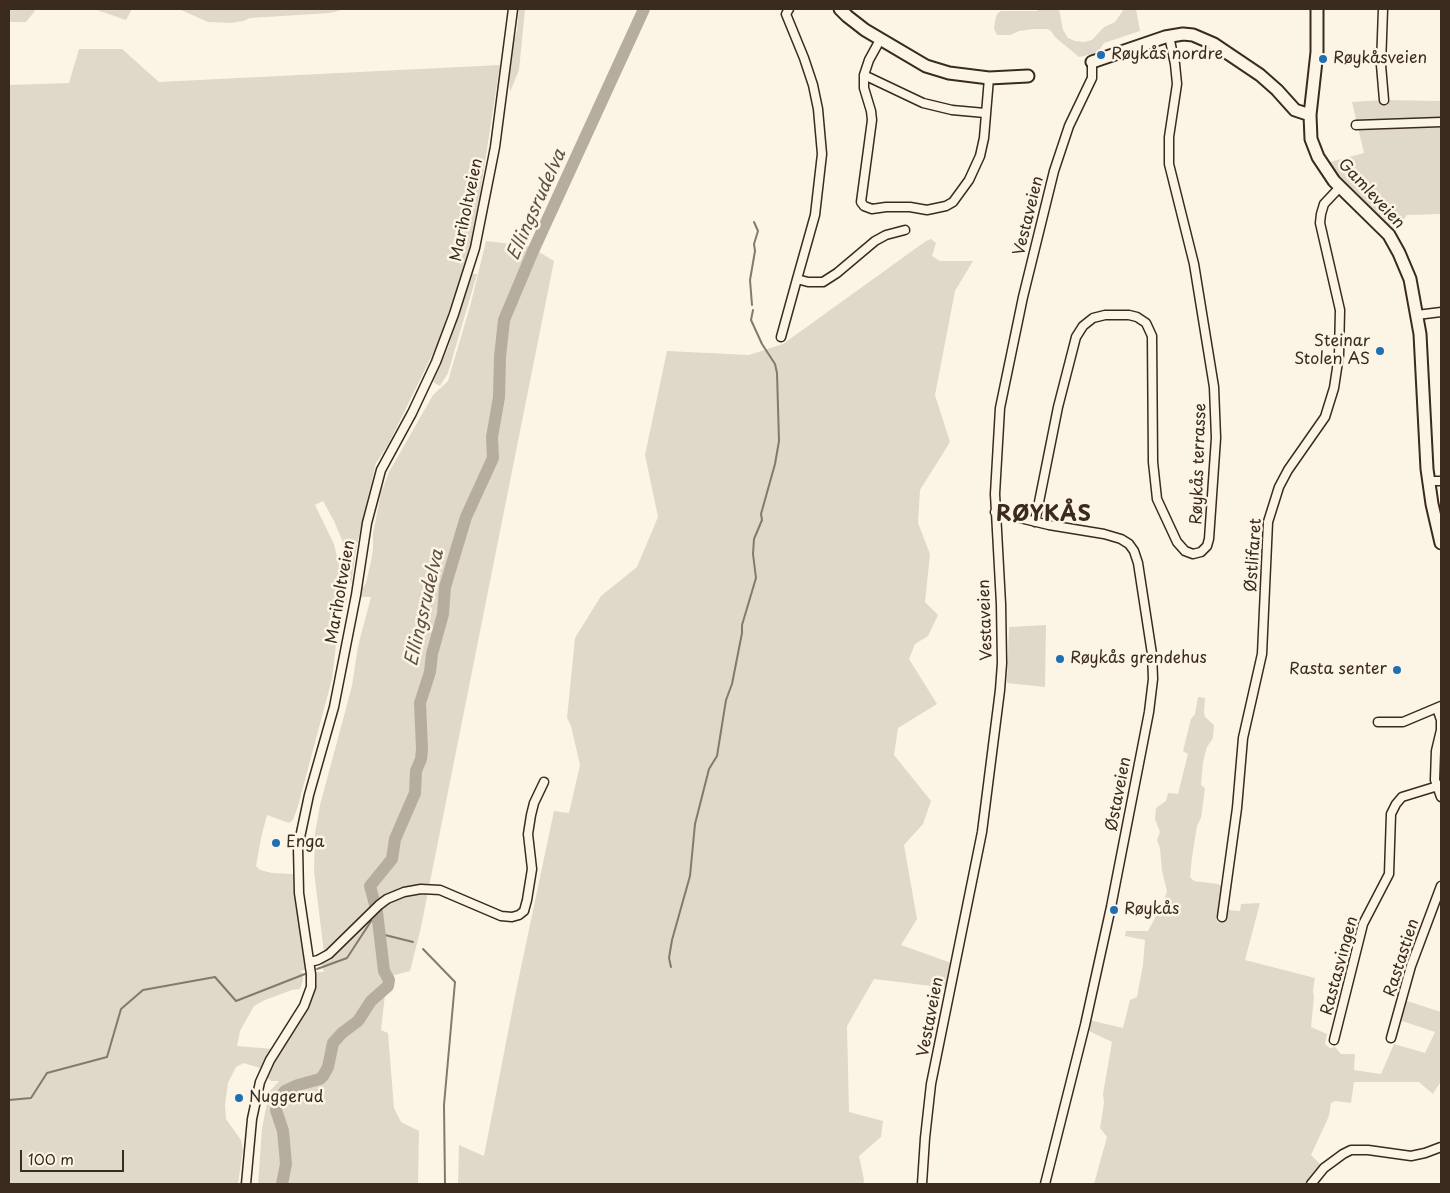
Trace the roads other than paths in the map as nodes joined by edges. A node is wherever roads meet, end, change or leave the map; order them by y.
1 (513, 9) edge
2 (788, 9) edge
3 (840, 9) edge
4 (1317, 9) edge
5 (1383, 9) edge
6 (1169, 36) junction
7 (880, 40) junction
8 (1092, 62) joint
9 (864, 75) junction
10 (1028, 76) dead end
11 (989, 78) junction
12 (1384, 100) dead end
13 (986, 114) junction
14 (1310, 115) junction
15 (1441, 122) edge
16 (1356, 125) dead end
17 (1340, 187) junction
18 (905, 230) dead end
19 (797, 279) junction
20 (1441, 312) edge
21 (1417, 315) junction
22 (781, 337) dead end
23 (1441, 480) edge
24 (1428, 481) junction
25 (995, 512) junction
26 (1035, 522) junction
27 (1441, 543) edge
28 (1439, 707) edge
29 (1378, 722) dead end
30 (544, 782) dead end
31 (1439, 785) edge
32 (1441, 797) edge
33 (1441, 886) edge
34 (1222, 917) dead end
35 (310, 962) junction
36 (1392, 1038) dead end
37 (1334, 1040) dead end
38 (1441, 1147) edge
39 (246, 1184) edge
40 (922, 1184) edge
41 (1045, 1184) edge
42 (1311, 1184) edge

1 - 35 street, Mariholtveien
2 - 19 street
3 - 7 main road
4 - 14 main road
5 - 12 street
6 - 8 main road
6 - 14 main road
6 - 26 street, Røykås terrasse
7 - 9 street
7 - 11 main road
8 - 25 street, Vestaveien
9 - 13 street
9 - 13 street
10 - 11 main road
11 - 13 street
14 - 17 main road, Gamleveien
15 - 16 street
17 - 21 main road, Gamleveien
17 - 34 street, Østlifaret
18 - 19 street
19 - 22 street
20 - 21 street
21 - 24 main road, Gamleveien
23 - 24 street
24 - 27 main road, Gamleveien
25 - 26 street, Østaveien
25 - 40 street, Vestaveien
26 - 41 street, Østaveien
28 - 29 street
28 - 31 street
30 - 35 street
31 - 32 street
31 - 37 street, Rastasvingen
33 - 36 street, Rastastien
35 - 39 street, Mariholtveien
38 - 42 street

